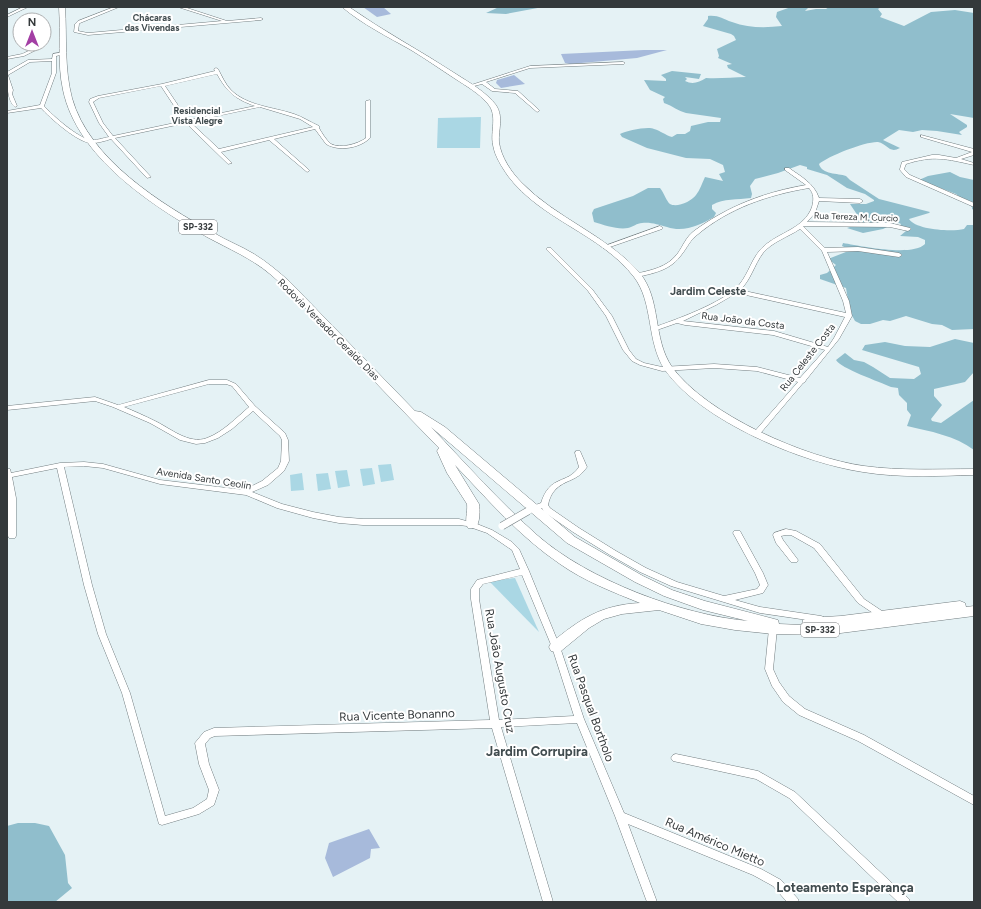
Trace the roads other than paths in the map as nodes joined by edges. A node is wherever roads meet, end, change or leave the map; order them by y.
1 (26, 7) edge
2 (62, 7) edge
3 (117, 7) edge
4 (180, 7) edge
5 (345, 7) edge
6 (7, 16) edge
7 (261, 19) dead end
8 (229, 22) junction
9 (76, 31) junction
10 (64, 33) junction
11 (29, 52) edge
12 (64, 54) junction
13 (7, 58) edge
14 (54, 60) junction
15 (623, 63) dead end
16 (7, 75) edge
17 (484, 83) junction
18 (162, 85) junction
19 (470, 86) junction
20 (368, 101) dead end
21 (7, 106) edge
22 (15, 106) junction
23 (42, 106) junction
24 (261, 106) junction
25 (21, 109) junction
26 (536, 111) dead end
27 (7, 112) edge
28 (187, 122) junction
29 (317, 127) junction
30 (923, 136) dead end
31 (112, 138) junction
32 (271, 138) junction
33 (91, 142) junction
34 (218, 151) junction
35 (974, 152) edge
36 (956, 160) junction
37 (230, 163) dead end
38 (974, 164) edge
39 (787, 169) dead end
40 (307, 171) dead end
41 (149, 177) dead end
42 (809, 186) junction
43 (816, 199) junction
44 (860, 201) dead end
45 (974, 205) edge
46 (802, 225) junction
47 (660, 228) dead end
48 (908, 229) dead end
49 (604, 247) junction
50 (549, 249) dead end
51 (824, 250) junction
52 (899, 255) dead end
53 (637, 275) junction
54 (736, 291) junction
55 (849, 316) junction
56 (677, 321) junction
57 (654, 329) junction
58 (829, 349) junction
59 (668, 369) junction
60 (803, 381) junction
61 (116, 407) junction
62 (253, 407) junction
63 (406, 407) junction
64 (7, 408) edge
65 (757, 433) junction
66 (439, 444) junction
67 (578, 453) dead end
68 (60, 465) junction
69 (974, 472) edge
70 (8, 474) edge
71 (265, 483) junction
72 (245, 493) junction
73 (261, 498) junction
74 (536, 508) junction
75 (472, 525) junction
76 (492, 533) junction
77 (737, 533) dead end
78 (12, 536) dead end
79 (794, 560) dead end
80 (525, 571) junction
81 (723, 599) junction
82 (974, 604) edge
83 (666, 607) junction
84 (974, 612) edge
85 (882, 615) junction
86 (841, 621) junction
87 (773, 626) junction
88 (556, 647) junction
89 (580, 719) junction
90 (495, 724) junction
91 (676, 758) dead end
92 (974, 801) edge
93 (620, 816) junction
94 (548, 902) edge
95 (652, 902) edge
96 (794, 902) edge
97 (905, 902) edge

1 - 6 street
2 - 10 main road, Rodovia Vereador Geraldo Dias / SP-332
3 - 9 street
4 - 8 street
5 - 19 street
7 - 8 street
8 - 9 street
9 - 10 street
10 - 12 main road, Rodovia Vereador Geraldo Dias / SP-332
11 - 13 street
12 - 14 street
12 - 33 main road, Rodovia Vereador Geraldo Dias / SP-332
14 - 16 street
14 - 23 street
15 - 17 street
16 - 22 street
17 - 19 street
17 - 26 street
18 - 24 street
18 - 28 street
18 - 31 street
19 - 49 street
20 - 29 street
21 - 22 street
22 - 25 street
23 - 25 street
23 - 33 street
24 - 28 street
24 - 29 street
25 - 27 street
28 - 31 street
28 - 34 street
29 - 32 street
30 - 35 street
31 - 33 street
31 - 41 street
32 - 34 street
32 - 40 street
33 - 63 main road, Rodovia Vereador Geraldo Dias / SP-332
34 - 37 street
35 - 36 street
36 - 38 street
36 - 45 street
39 - 42 street
42 - 43 street
42 - 53 street
43 - 44 street
43 - 46 street
46 - 48 street, Rua Tereza M. Curcio
46 - 51 street
46 - 54 street
47 - 49 street
49 - 53 street
50 - 59 street
51 - 52 street
51 - 55 street
53 - 57 street
54 - 55 street
54 - 56 street
55 - 58 street, Rua Celeste Costa
56 - 57 street
56 - 58 street, Rua João da Costa
57 - 59 street
58 - 60 street, Rua Celeste Costa
59 - 60 street
59 - 65 street
60 - 65 street, Rua Celeste Costa
61 - 62 street
61 - 62 street
61 - 64 street
62 - 71 street
63 - 66 main road, Rodovia Vereador Geraldo Dias / SP-332
63 - 74 main road
65 - 69 street
66 - 75 main road
66 - 83 main road, Rodovia Vereador Geraldo Dias / SP-332
67 - 74 street
68 - 70 street, Avenida Santo Ceolin
68 - 72 street, Avenida Santo Ceolin
68 - 90 street, Rua Vicente Bonanno
70 - 78 street
71 - 72 street
71 - 73 street
72 - 73 street, Avenida Santo Ceolin
73 - 75 street, Avenida Santo Ceolin
74 - 76 street, bridge
74 - 81 street
74 - 87 main road
75 - 76 street, Avenida Santo Ceolin
76 - 80 street, Rua Pasqual Bortholo
77 - 81 street
79 - 85 street
80 - 88 street, Rua Pasqual Bortholo
80 - 90 street, Rua João Augusto Cruz
81 - 86 street
82 - 85 main road, Rodovia Vereador Geraldo Dias / SP-332
83 - 87 main road, Rodovia Vereador Geraldo Dias / SP-332
83 - 88 main road
84 - 87 main road, Rodovia Vereador Geraldo Dias / SP-332
85 - 86 main road, Rodovia Vereador Geraldo Dias / SP-332
86 - 87 main road, Rodovia Vereador Geraldo Dias / SP-332
87 - 92 street
88 - 89 street, Rua Pasqual Bortholo
89 - 90 street, Rua Vicente Bonanno
89 - 93 street, Rua Pasqual Bortholo
90 - 94 street, Rua João Augusto Cruz
91 - 97 street
93 - 95 street, Rua Pasqual Bortholo
93 - 96 street, Rua Américo Mietto

